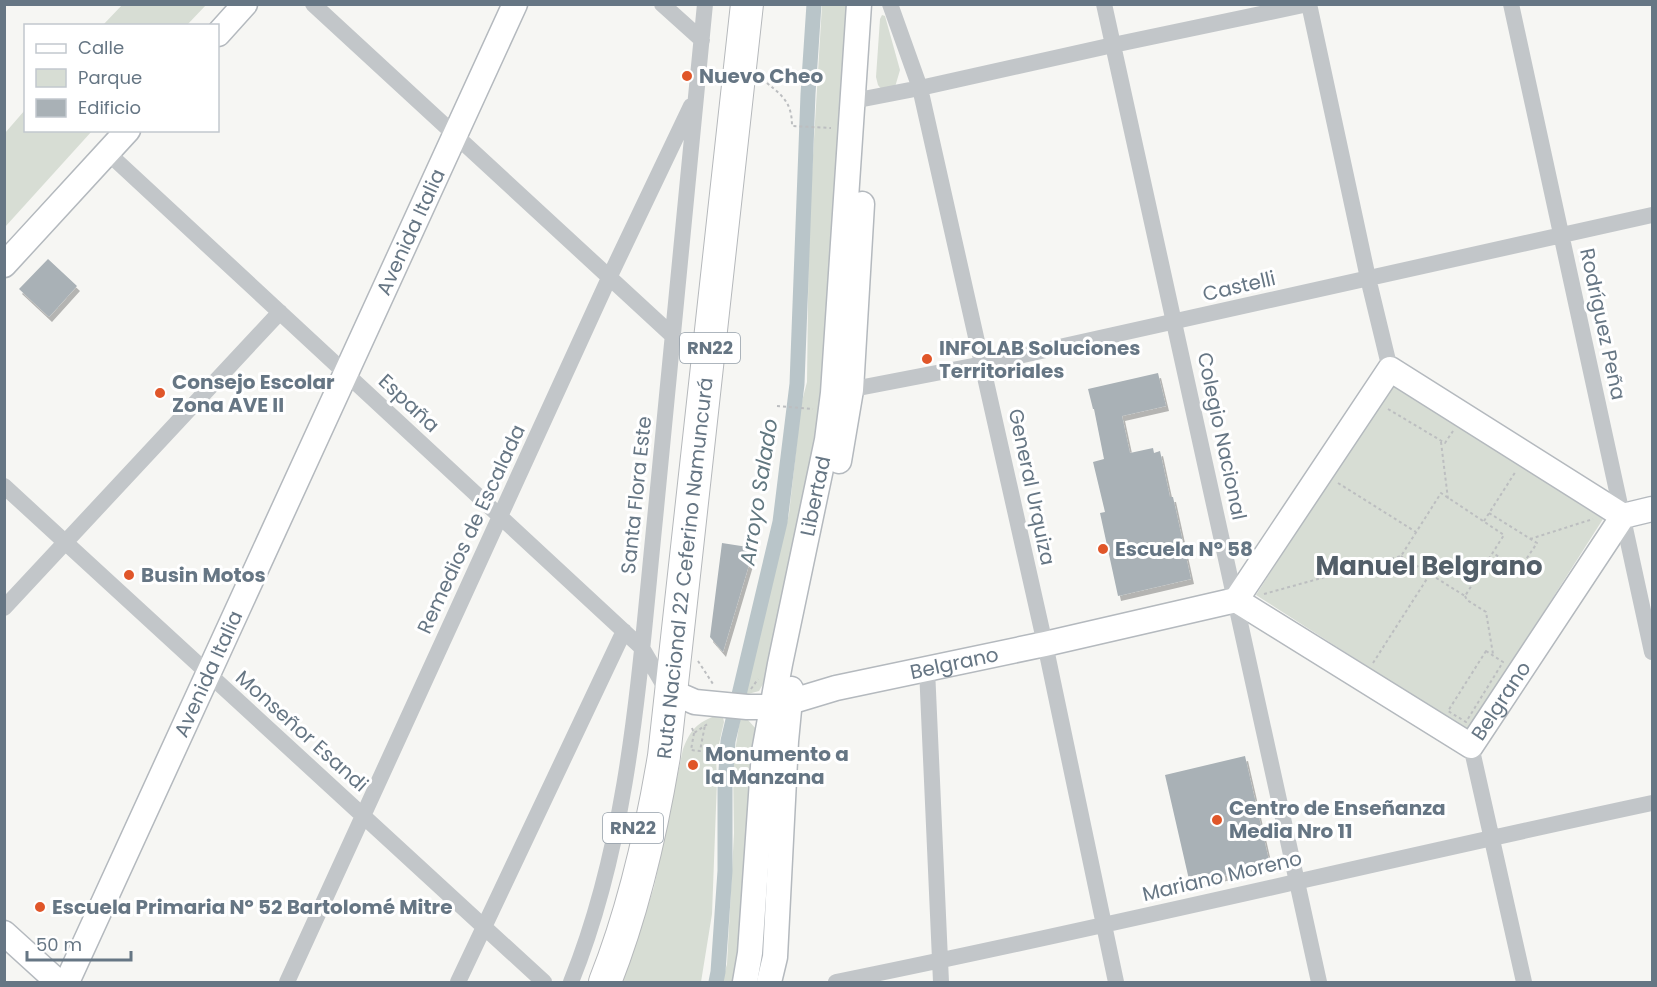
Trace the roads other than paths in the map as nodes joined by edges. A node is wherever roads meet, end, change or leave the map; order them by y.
1 (245, 4) edge
2 (313, 4) edge
3 (515, 4) edge
4 (662, 4) edge
5 (705, 4) edge
6 (728, 4) edge
7 (747, 4) edge
8 (859, 4) edge
9 (875, 4) edge
10 (890, 4) edge
11 (1104, 4) edge
12 (1308, 4) edge
13 (1511, 4) edge
14 (219, 33) edge
15 (702, 40) junction
16 (1113, 45) junction
17 (920, 88) junction
18 (696, 95) junction
19 (861, 100) junction
20 (127, 132) edge
21 (455, 136) junction
22 (108, 153) junction
23 (1653, 215) edge
24 (1562, 234) junction
25 (4, 265) edge
26 (609, 278) junction
27 (1368, 278) junction
28 (280, 312) junction
29 (1175, 321) junction
30 (673, 336) junction
31 (983, 364) junction
32 (1390, 369) junction
33 (346, 374) junction
34 (842, 392) junction
35 (4, 486) edge
36 (1653, 509) edge
37 (1619, 514) junction
38 (500, 516) junction
39 (66, 543) junction
40 (1236, 600) junction
41 (4, 608) edge
42 (624, 632) junction
43 (1045, 644) junction
44 (1653, 652) edge
45 (927, 669) junction
46 (656, 670) junction
47 (208, 674) junction
48 (781, 704) junction
49 (1471, 746) junction
50 (1653, 803) edge
51 (363, 816) junction
52 (1491, 837) junction
53 (1296, 881) junction
54 (1103, 924) junction
55 (484, 928) junction
56 (4, 933) edge
57 (940, 962) junction
58 (57, 982) edge
59 (67, 982) edge
60 (287, 982) edge
61 (458, 982) edge
62 (544, 982) edge
63 (571, 982) edge
64 (587, 982) edge
65 (606, 982) edge
66 (745, 982) edge
67 (769, 982) edge
68 (836, 982) edge
69 (941, 982) edge
70 (1116, 982) edge
71 (1319, 982) edge
72 (1524, 982) edge

1 - 14 street
2 - 21 street
3 - 21 street, Avenida Italia
4 - 15 street
5 - 15 street, Santa Flora Este
6 - 46 highway, Ruta Nacional 22 Ceferino Namuncurá / RN22
7 - 46 highway, Ruta Nacional 22 Ceferino Namuncurá / RN22
8 - 19 street, Libertad
9 - 19 street, Libertad
10 - 17 street, General Urquiza
11 - 16 street, Colegio Nacional
12 - 16 street
12 - 27 street
13 - 24 street, Rodríguez Peña
15 - 18 street, Santa Flora Este
16 - 17 street
16 - 29 street, Colegio Nacional
17 - 19 street
17 - 31 street, General Urquiza
18 - 26 street, Remedios de Escalada
18 - 30 street, Santa Flora Este
19 - 34 street, Libertad
20 - 22 street
21 - 26 street
21 - 33 street, Avenida Italia
22 - 25 street
22 - 28 street, España
23 - 24 street, Castelli
24 - 27 street, Castelli
24 - 37 street, Rodríguez Peña
26 - 30 street
26 - 38 street, Remedios de Escalada
27 - 29 street, Castelli
27 - 32 street
28 - 33 street, España
28 - 39 street
29 - 31 street, Castelli
29 - 40 street, Colegio Nacional
30 - 46 street, Santa Flora Este
31 - 34 street, Castelli
31 - 43 street, General Urquiza
32 - 37 street
32 - 40 street
33 - 38 street, España
33 - 47 street, Avenida Italia
34 - 48 street, Libertad
35 - 39 street, Monseñor Esandi
36 - 37 street
37 - 44 street, Rodríguez Peña
37 - 49 street, Belgrano
38 - 42 street, España
38 - 51 street, Remedios de Escalada
39 - 41 street
39 - 47 street, Monseñor Esandi
40 - 43 street, Belgrano
40 - 49 street, Belgrano
40 - 53 street, Colegio Nacional
42 - 46 street, España
42 - 55 street
43 - 45 street, Belgrano
43 - 54 street, General Urquiza
45 - 48 street, Belgrano
45 - 57 street
46 - 48 street, Belgrano
46 - 63 street, Santa Flora Este
46 - 64 highway, Ruta Nacional 22 Ceferino Namuncurá / RN22
46 - 65 highway, Ruta Nacional 22 Ceferino Namuncurá / RN22
47 - 51 street, Monseñor Esandi
47 - 59 street, Avenida Italia
48 - 66 street, Libertad
48 - 67 street, Libertad
49 - 52 street
50 - 52 street, Mariano Moreno
51 - 55 street, Monseñor Esandi
51 - 60 street, Remedios de Escalada
52 - 53 street, Mariano Moreno
52 - 72 street
53 - 54 street, Mariano Moreno
53 - 71 street, Colegio Nacional
54 - 57 street, Mariano Moreno
54 - 70 street, General Urquiza
55 - 61 street
55 - 62 street, Monseñor Esandi
56 - 58 street
57 - 68 street, Mariano Moreno
57 - 69 street

